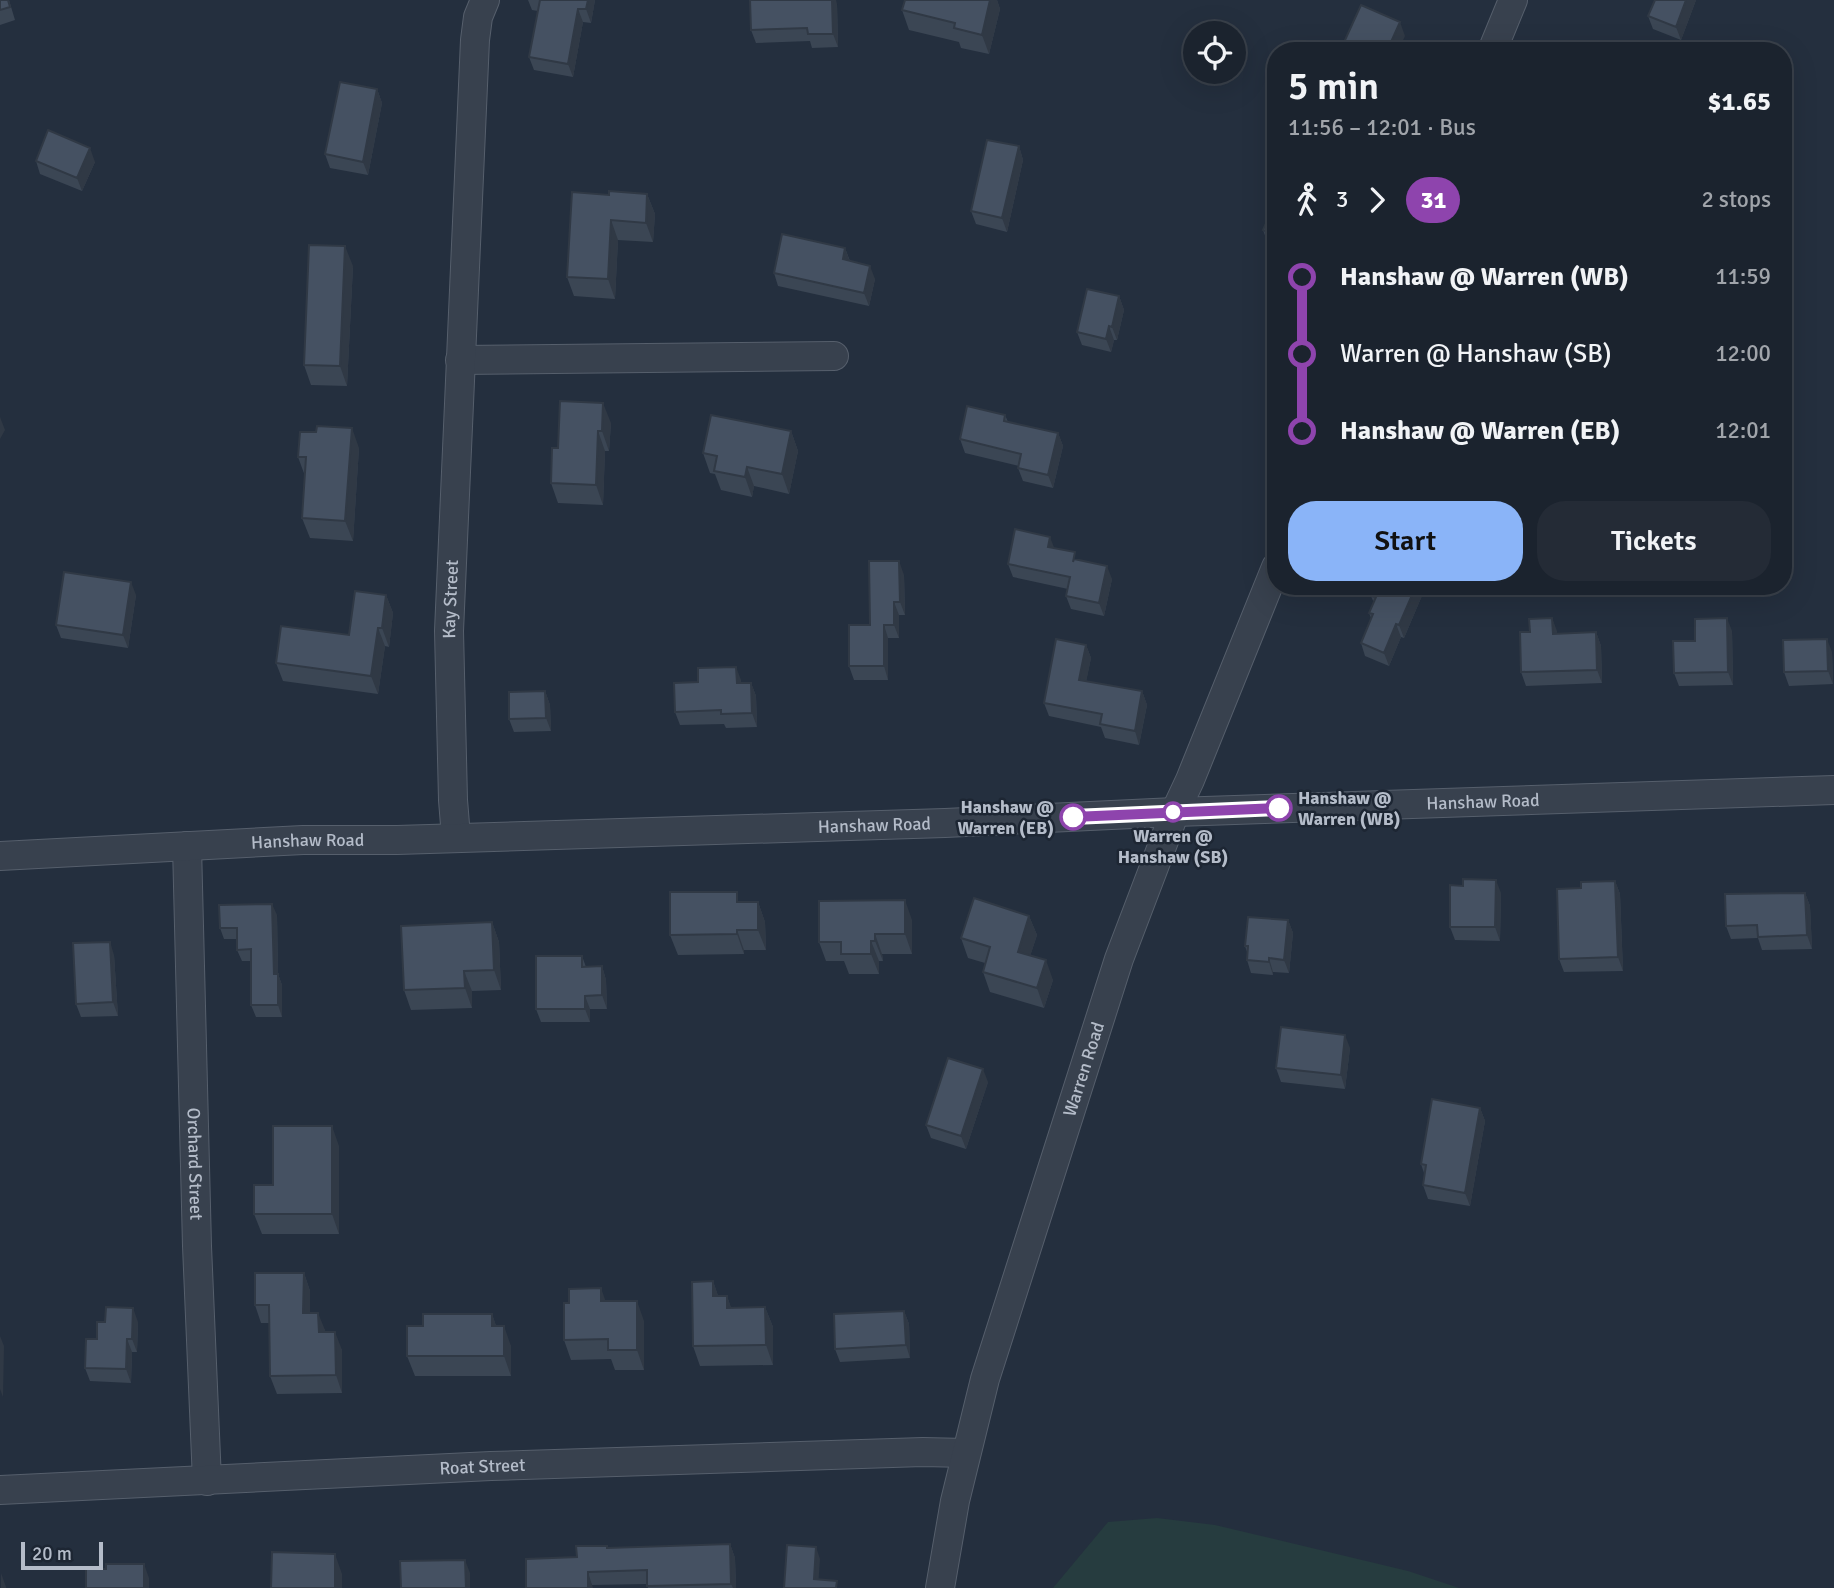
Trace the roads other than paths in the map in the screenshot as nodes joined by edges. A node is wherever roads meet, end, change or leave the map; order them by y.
1 (485, 0) edge
2 (1513, 0) edge
3 (1496, 42) edge
4 (834, 356) dead end
5 (460, 360) junction
6 (1267, 589) edge
7 (1834, 790) edge
8 (1175, 812) junction
9 (456, 837) junction
10 (187, 846) junction
11 (0, 856) edge
12 (966, 1453) junction
13 (207, 1481) junction
14 (0, 1490) edge
15 (940, 1588) edge

1 - 5 street, Kay Street
2 - 3 street
4 - 5 street
5 - 9 street, Kay Street
6 - 8 street, Warren Road
7 - 8 street, Hanshaw Road
8 - 9 street, Hanshaw Road
8 - 12 street, Warren Road
9 - 10 street, Hanshaw Road
10 - 11 street, Hanshaw Road
10 - 13 street, Orchard Street
12 - 13 street, Roat Street
12 - 15 street, Warren Road
13 - 14 street, Roat Street

